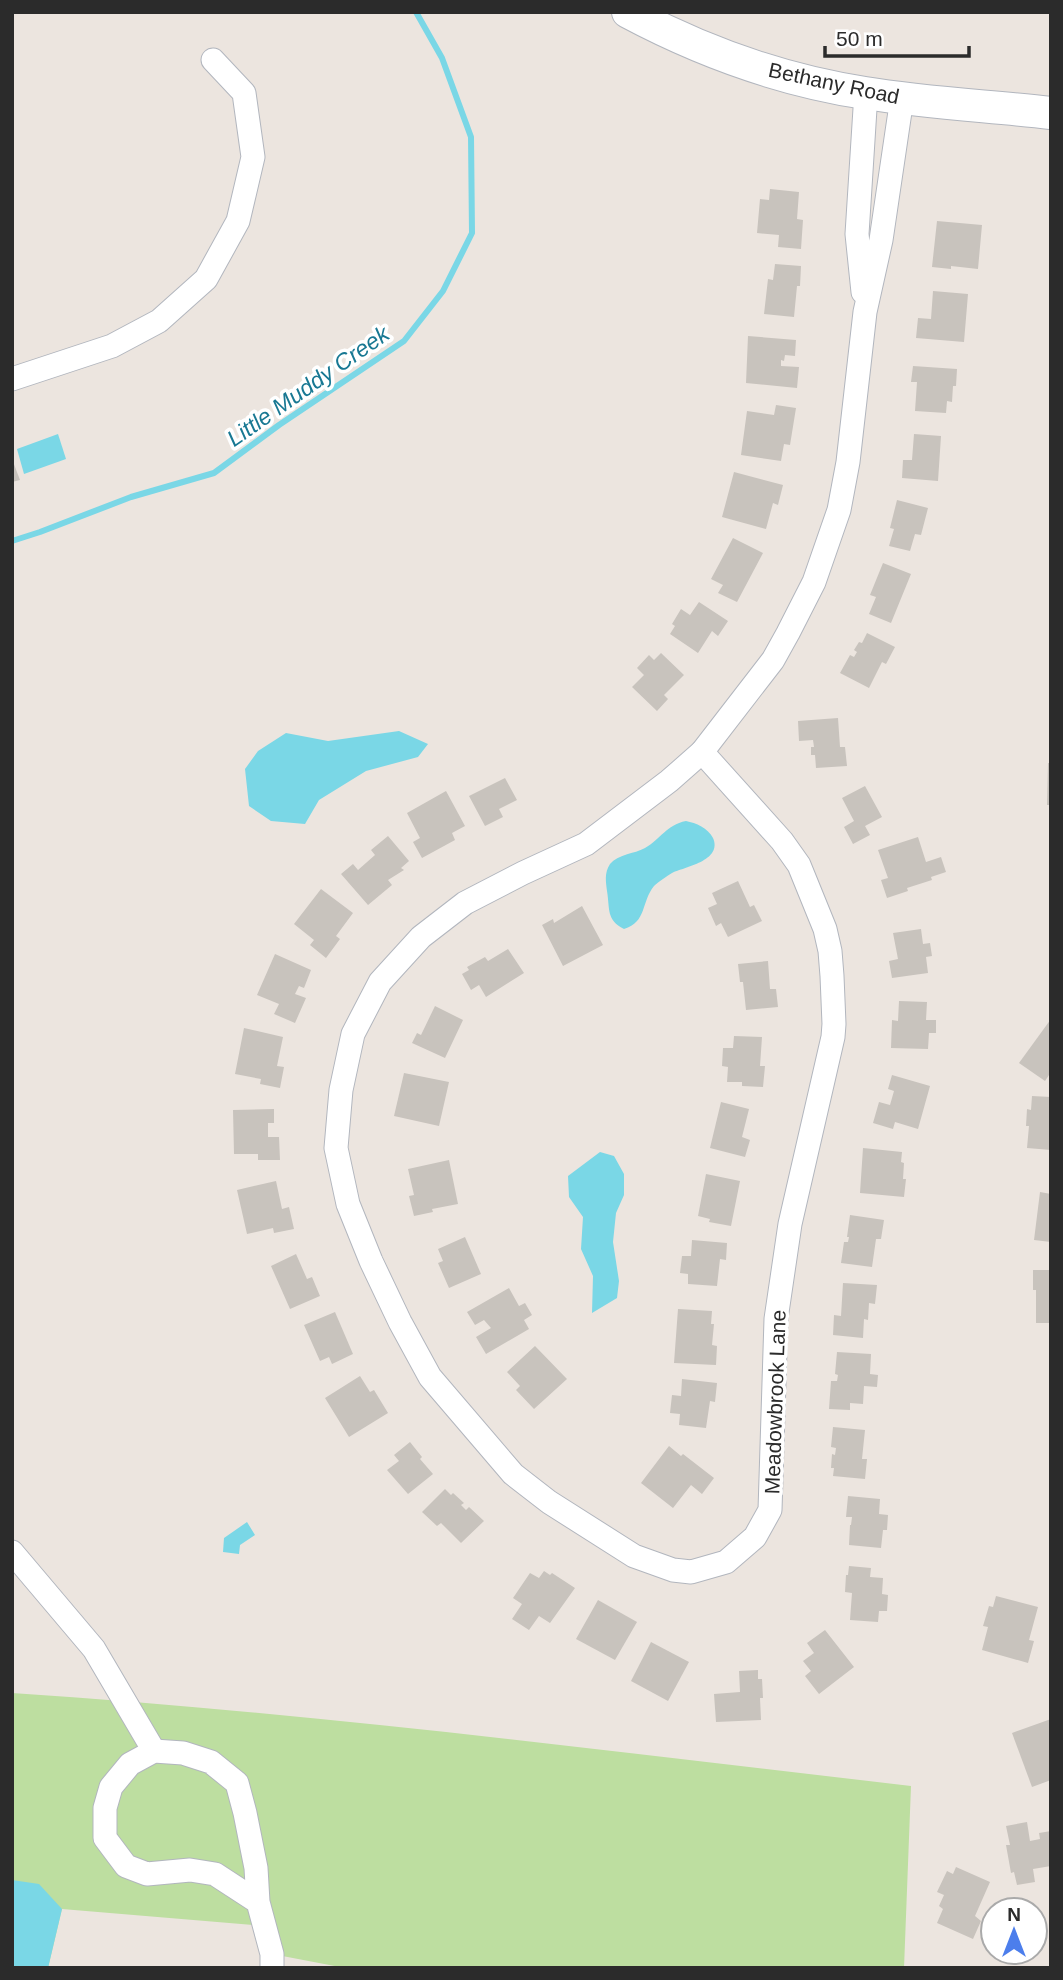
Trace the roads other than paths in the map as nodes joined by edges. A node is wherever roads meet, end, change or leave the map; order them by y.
1 (628, 12) edge
2 (213, 60) dead end
3 (866, 93) junction
4 (902, 98) junction
5 (1051, 113) edge
6 (865, 313) junction
7 (12, 379) edge
8 (702, 752) junction
9 (12, 1552) edge
10 (154, 1751) junction
11 (258, 1902) junction
12 (272, 1968) edge

1 - 3 main road, Bethany Road
2 - 7 street
3 - 4 main road, Bethany Road
3 - 6 street, Meadowbrook Lane
4 - 5 main road, Bethany Road
4 - 6 street, Meadowbrook Lane
6 - 8 street, Meadowbrook Lane
8 - 8 street, Meadowbrook Lane
9 - 10 street
10 - 11 street
10 - 11 street
11 - 12 street

